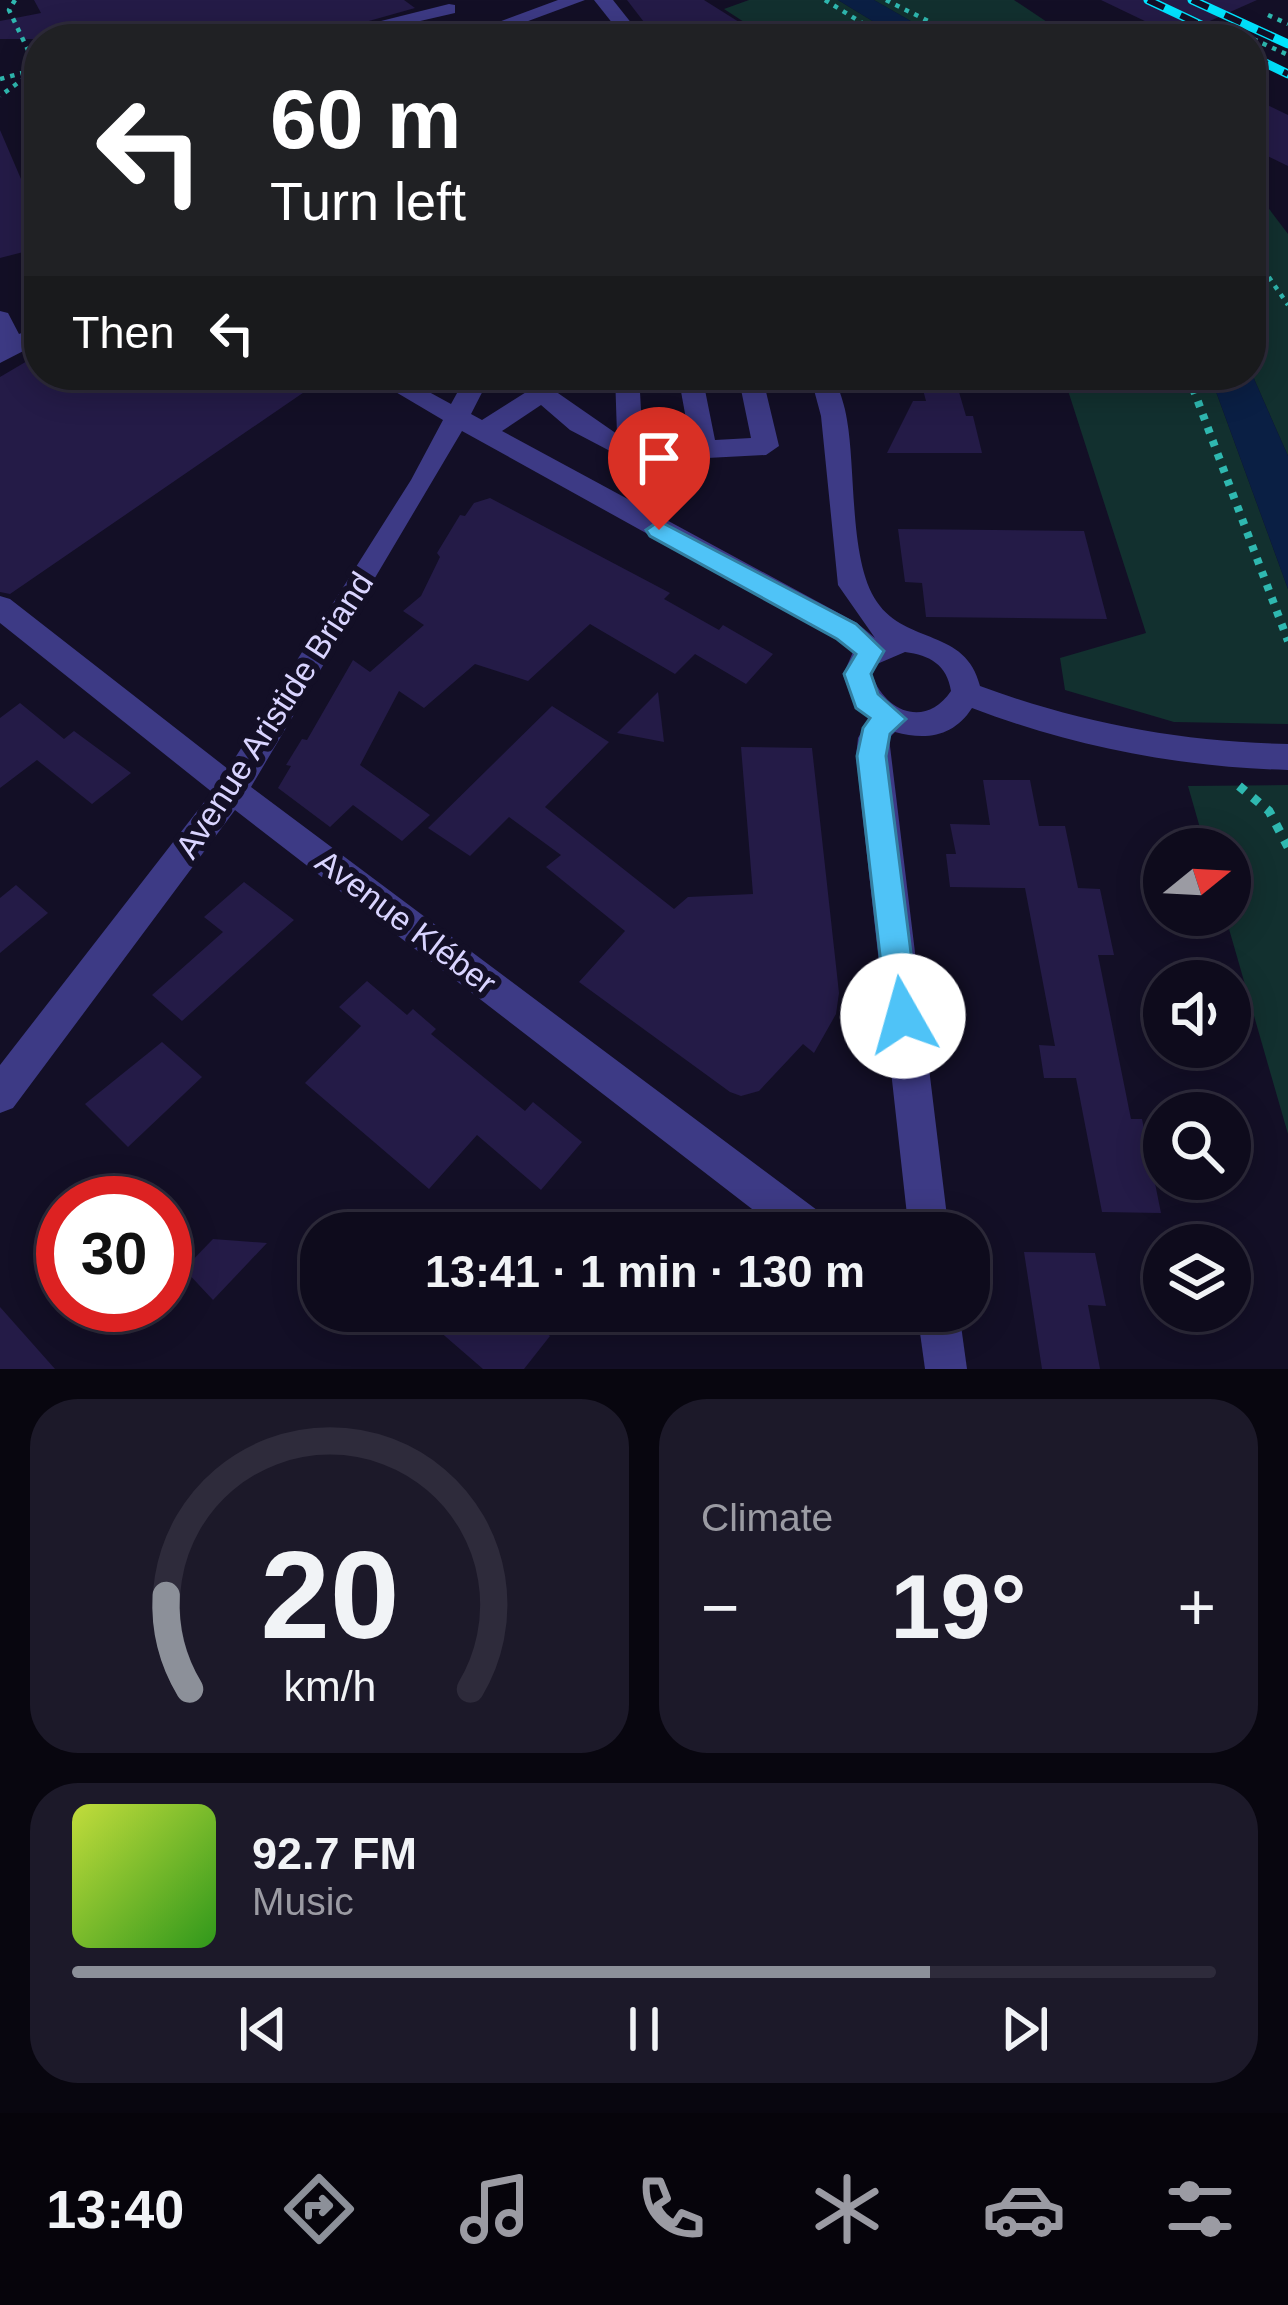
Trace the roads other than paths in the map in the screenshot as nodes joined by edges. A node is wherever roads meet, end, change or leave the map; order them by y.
1 (576, 0) edge
2 (446, 5) edge
3 (374, 24) edge
4 (472, 24) edge
5 (517, 24) edge
6 (0, 318) edge
7 (19, 345) edge
8 (406, 390) edge
9 (475, 390) edge
10 (534, 390) edge
11 (550, 390) edge
12 (628, 390) edge
13 (693, 390) edge
14 (753, 390) edge
15 (826, 390) edge
16 (469, 425) junction
17 (704, 448) junction
18 (631, 453) junction
19 (0, 607) edge
20 (903, 641) junction
21 (871, 651) junction
22 (966, 693) junction
23 (892, 719) junction
24 (1283, 757) edge
25 (232, 790) junction
26 (0, 1095) edge
27 (787, 1212) edge
28 (926, 1212) edge

1 - 5 street
2 - 3 street
2 - 4 street
6 - 7 street
8 - 16 street
9 - 16 street, Avenue Aristide Briand
10 - 16 street
11 - 18 street
12 - 18 street
13 - 17 street
14 - 17 street
15 - 20 street
16 - 21 street
16 - 25 street, Avenue Aristide Briand
17 - 18 street
19 - 25 street, Avenue Kléber
20 - 21 street
20 - 22 street
21 - 23 street
22 - 23 street
22 - 24 street
23 - 28 street
25 - 26 street, Avenue Aristide Briand
25 - 27 street, Avenue Kléber

